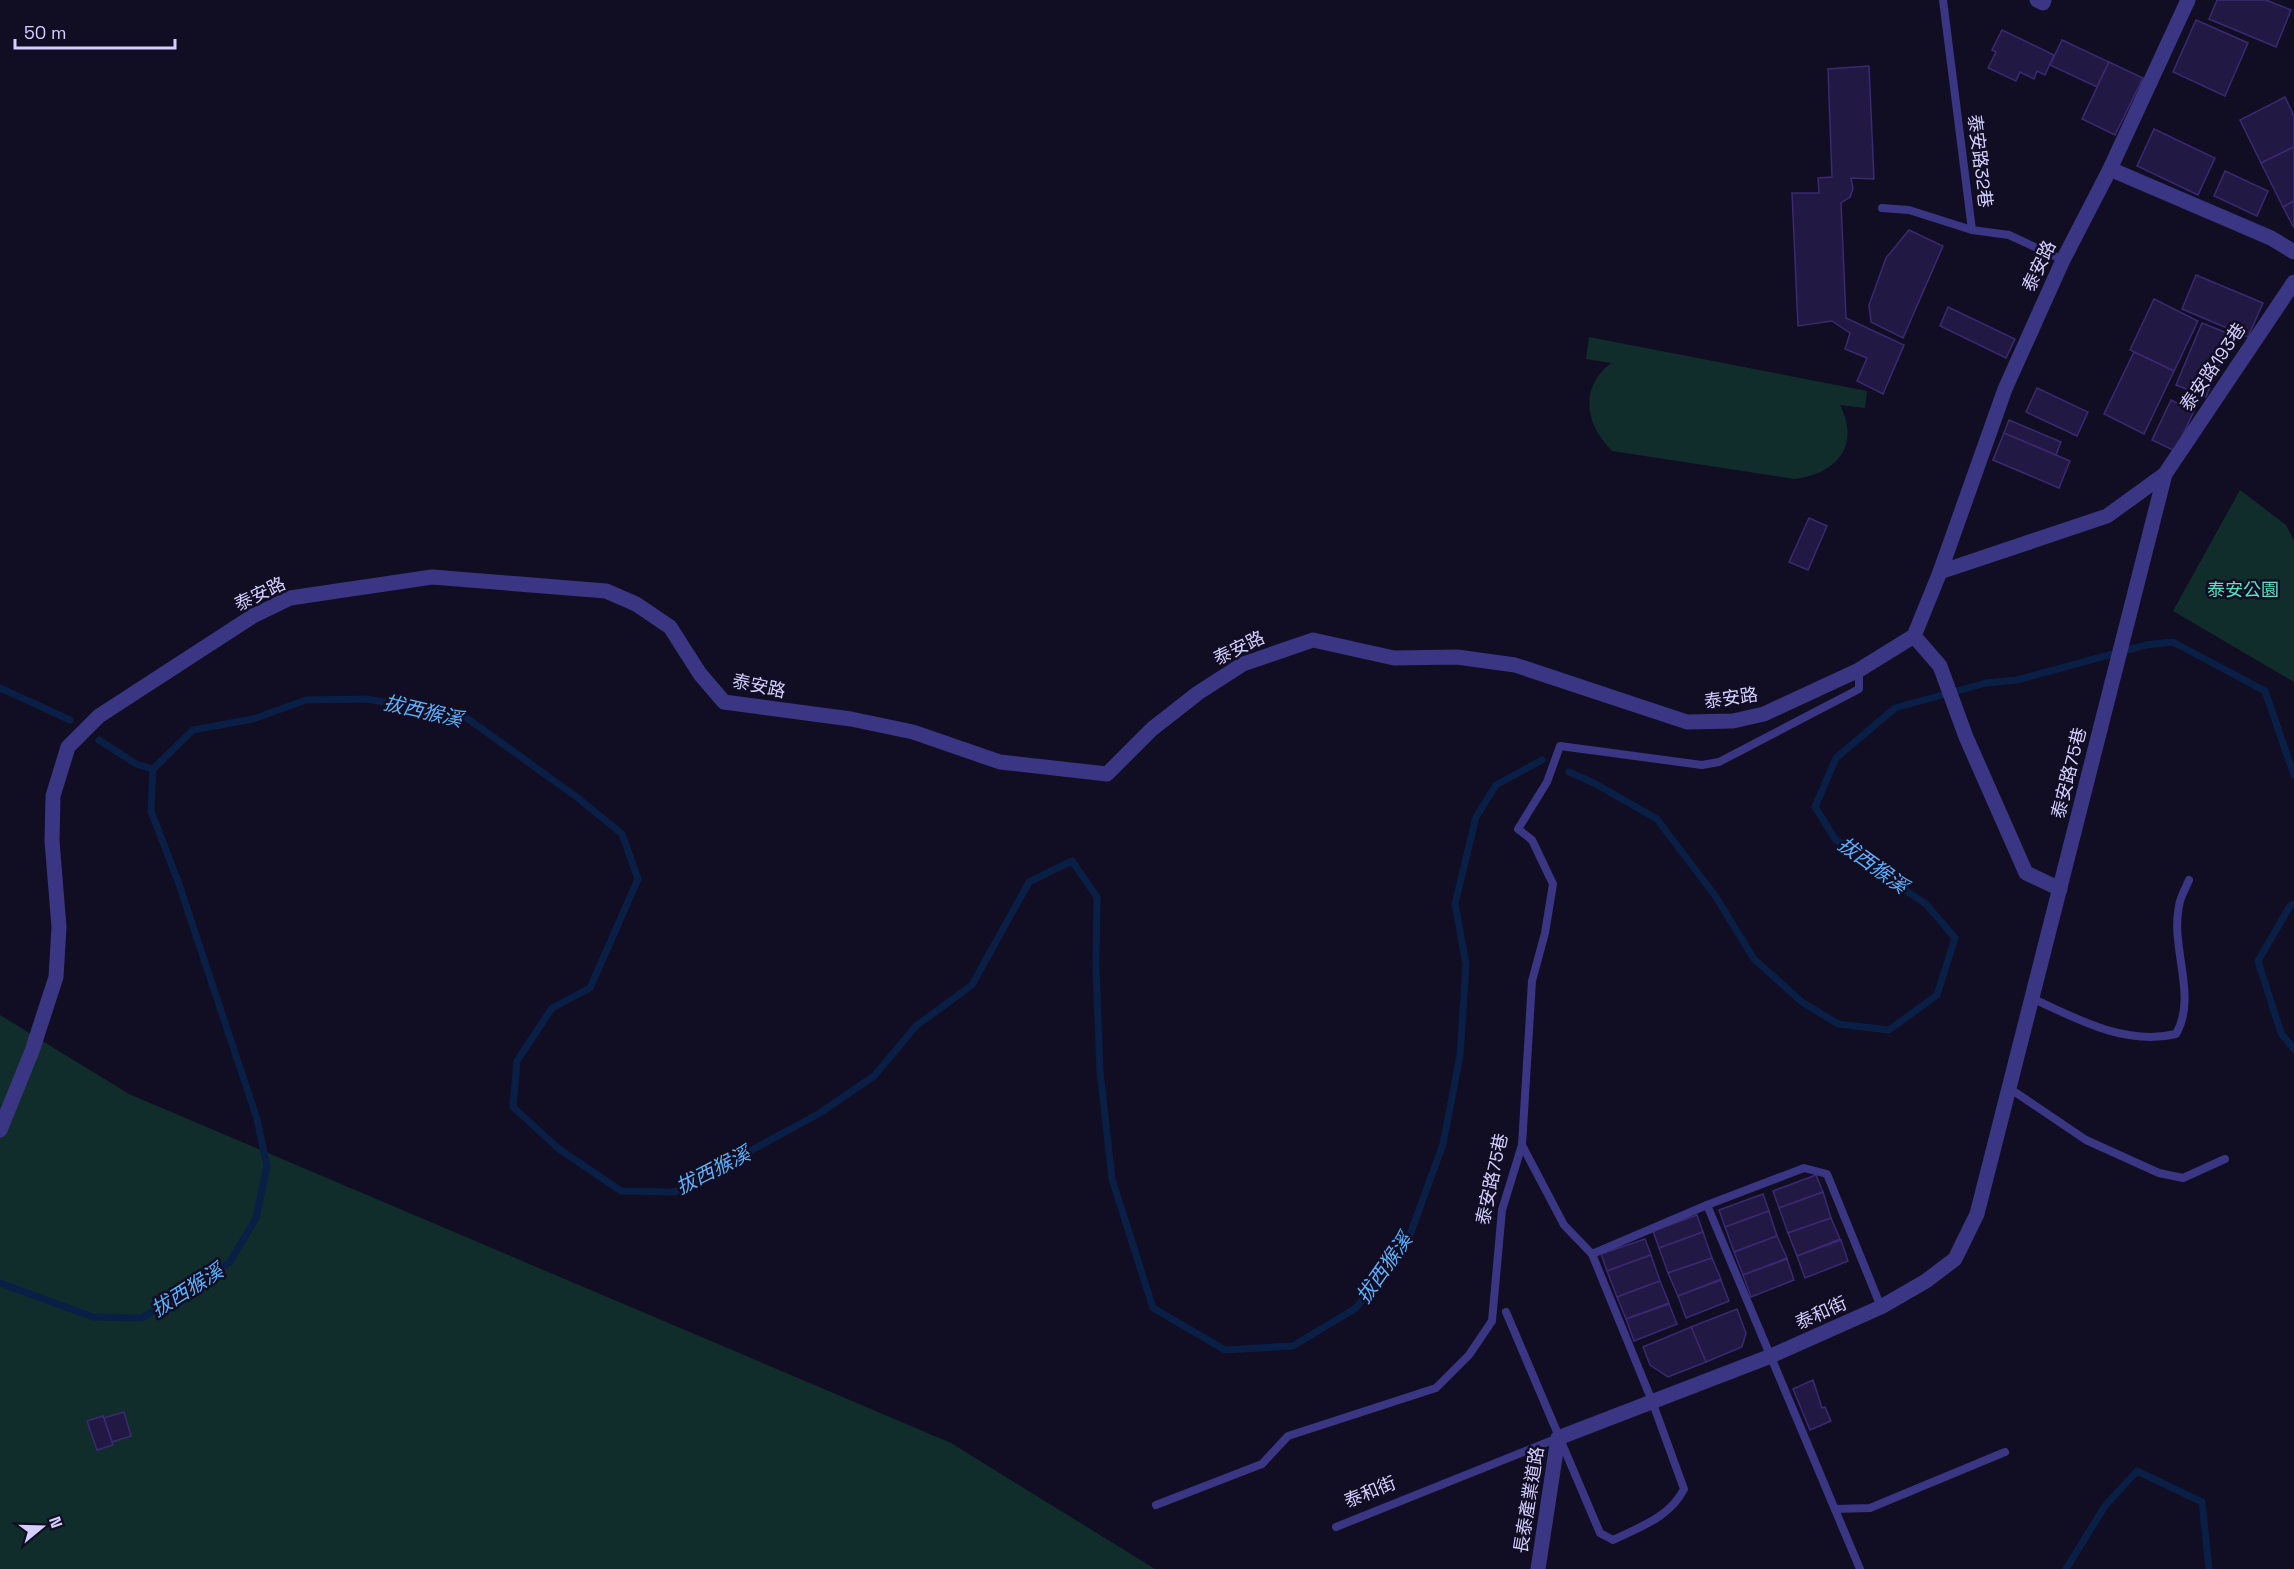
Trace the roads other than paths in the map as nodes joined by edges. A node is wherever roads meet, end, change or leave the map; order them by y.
1 (1943, 0) edge
2 (2037, 0) edge
3 (2044, 0) edge
4 (2188, 0) edge
5 (2110, 169) junction
6 (1882, 208) dead end
7 (1972, 230) junction
8 (2294, 252) edge
9 (2063, 260) junction
10 (2294, 282) edge
11 (2165, 474) junction
12 (1940, 572) junction
13 (1914, 636) junction
14 (1859, 670) junction
15 (2189, 880) dead end
16 (2060, 889) junction
17 (2032, 998) junction
18 (2009, 1088) junction
19 (0, 1130) edge
20 (1522, 1145) junction
21 (2225, 1158) dead end
22 (1707, 1205) junction
23 (1592, 1254) junction
24 (1881, 1307) junction
25 (1506, 1312) dead end
26 (1771, 1356) junction
27 (1652, 1401) junction
28 (1558, 1438) junction
29 (2005, 1452) dead end
30 (1156, 1505) dead end
31 (1835, 1509) junction
32 (1335, 1527) dead end
33 (1538, 1569) edge
34 (1860, 1569) edge

1 - 7 lane, 泰安路32巷
2 - 3 street
4 - 5 street, 泰安路
5 - 8 street
5 - 9 street, 泰安路
6 - 7 lane
7 - 9 lane, 泰安路32巷
9 - 12 street, 泰安路
10 - 11 street, 泰安路193巷
11 - 12 street
11 - 16 street, 泰安路75巷
12 - 13 street, 泰安路
13 - 14 street, 泰安路
13 - 16 street
14 - 19 street, 泰安路
14 - 20 lane, 泰安路75巷
15 - 17 lane
16 - 17 street, 泰和街
17 - 18 street, 泰和街
18 - 21 lane
18 - 24 street, 泰和街
20 - 23 lane
20 - 30 lane, 泰安路75巷
22 - 23 lane
22 - 24 lane
22 - 26 lane
23 - 27 lane
24 - 26 street, 泰和街
25 - 28 lane
26 - 27 street, 泰和街
26 - 31 lane
27 - 28 street, 泰和街
27 - 28 lane
28 - 32 lane, 泰和街
28 - 33 street, 長泰產業道路
29 - 31 lane
31 - 34 lane

